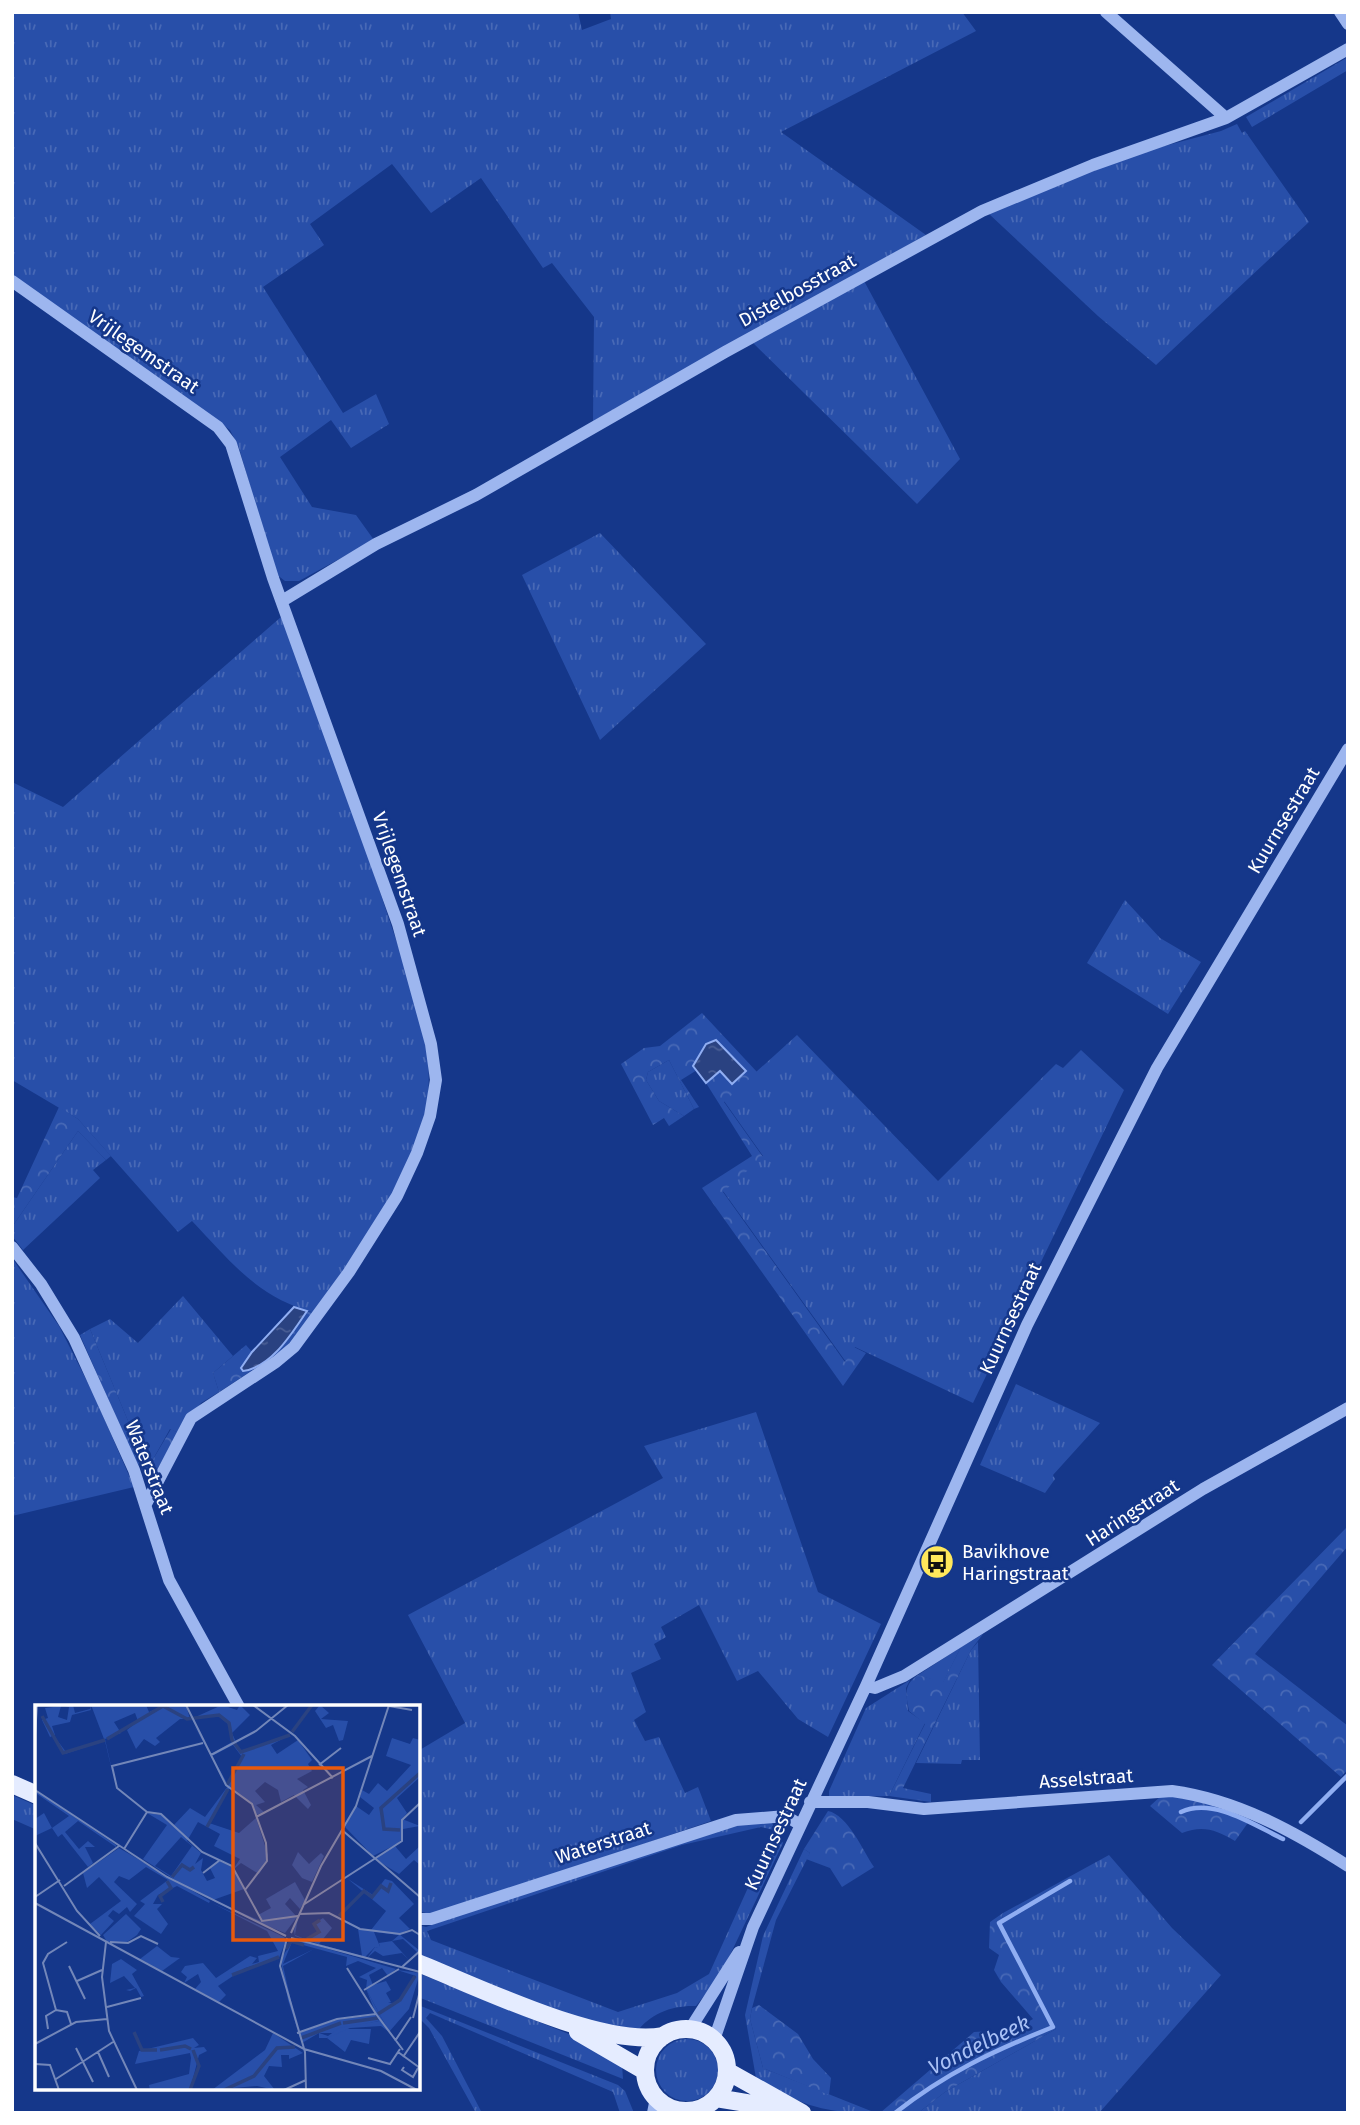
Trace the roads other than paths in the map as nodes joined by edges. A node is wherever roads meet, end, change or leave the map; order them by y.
1 (1106, 12) edge
2 (1340, 12) edge
3 (1348, 24) edge
4 (1348, 49) edge
5 (1226, 118) junction
6 (12, 281) edge
7 (282, 601) junction
8 (1348, 749) edge
9 (1337, 768) junction
10 (1348, 777) edge
11 (12, 1247) edge
12 (1348, 1408) edge
13 (146, 1504) junction
14 (866, 1686) junction
15 (238, 1705) edge
16 (12, 1784) edge
17 (35, 1794) edge
18 (810, 1802) junction
19 (800, 1824) junction
20 (1348, 1866) edge
21 (420, 1919) edge
22 (753, 1927) junction
23 (420, 1965) edge
24 (570, 2025) junction
25 (690, 2029) junction
26 (663, 2036) junction
27 (714, 2040) junction
28 (645, 2071) junction
29 (727, 2071) junction
30 (716, 2098) junction
31 (655, 2105) edge
32 (797, 2111) edge
33 (682, 2112) edge

1 - 5 street
2 - 3 street
4 - 5 street, Distelbosstraat
5 - 7 street, Distelbosstraat
6 - 7 street, Vrijlegemstraat
7 - 13 street, Vrijlegemstraat
8 - 9 street, Kuurnsestraat
9 - 10 street
9 - 14 street, Kuurnsestraat
11 - 13 street, Waterstraat
12 - 14 street, Haringstraat
13 - 15 street, Waterstraat
14 - 18 street, Kuurnsestraat
16 - 17 main road
18 - 19 street, Kuurnsestraat
18 - 20 street, Asselstraat
19 - 21 street, Waterstraat
19 - 22 street, Kuurnsestraat
22 - 25 street, Kuurnsestraat
22 - 27 street, Kuurnsestraat
23 - 24 main road
24 - 26 main road
24 - 28 main road
25 - 26 main road
25 - 27 main road
26 - 28 main road
27 - 29 main road
28 - 31 main road
29 - 30 main road
29 - 32 main road
30 - 32 main road
30 - 33 main road
31 - 33 main road

